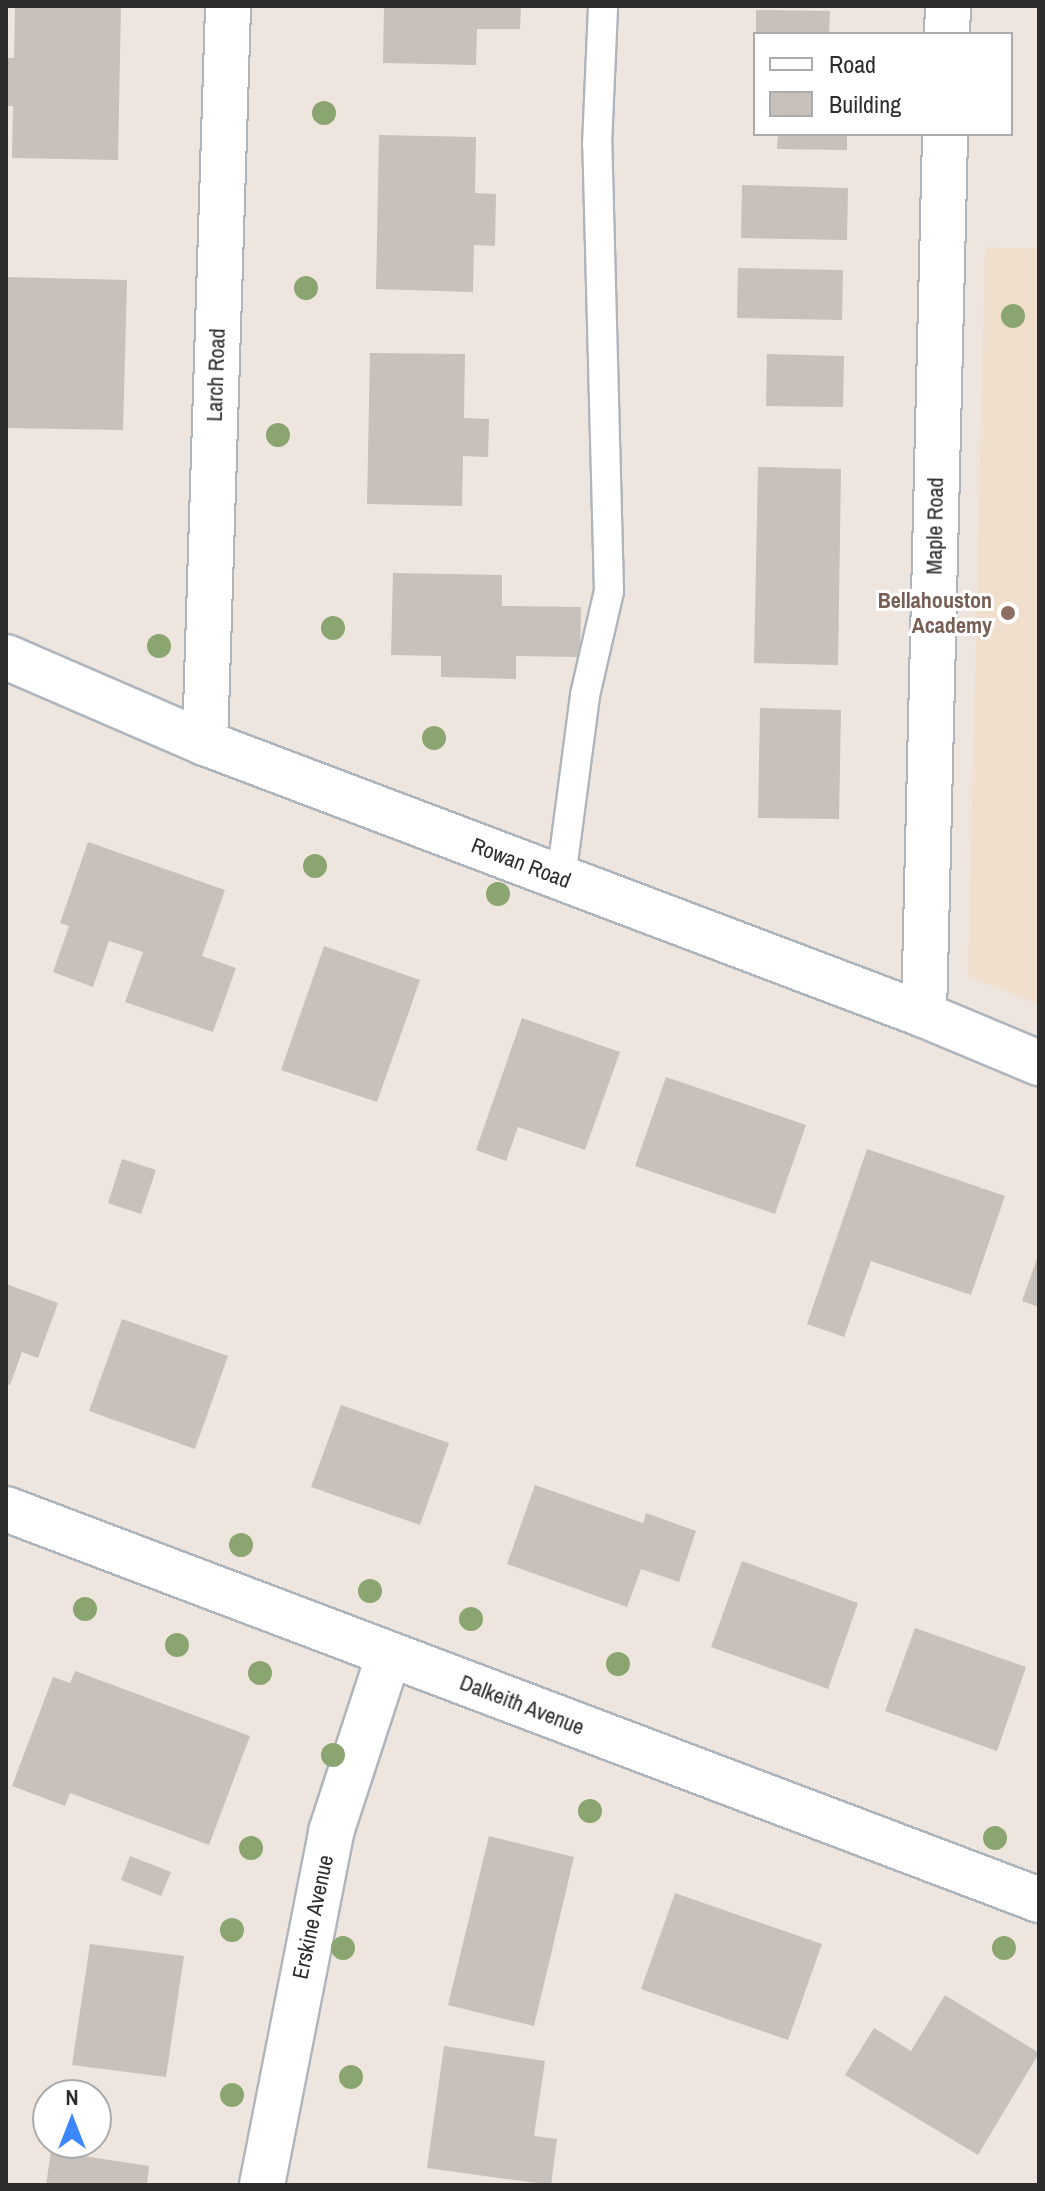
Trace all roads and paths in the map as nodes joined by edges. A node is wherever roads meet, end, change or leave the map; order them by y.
1 (228, 6) edge
2 (603, 6) edge
3 (948, 6) edge
4 (947, 32) edge
5 (945, 136) edge
6 (6, 657) edge
7 (205, 743) junction
8 (561, 878) junction
9 (924, 1015) junction
10 (1039, 1063) edge
11 (6, 1509) edge
12 (389, 1655) junction
13 (1039, 1900) edge
14 (262, 2185) edge

1 - 7 street, Larch Road
2 - 8 lane
3 - 4 street
5 - 9 street, Maple Road
6 - 7 street, Rowan Road
7 - 8 street, Rowan Road
8 - 9 street, Rowan Road
9 - 10 street, Rowan Road
11 - 12 street, Dalkeith Avenue
12 - 13 street, Dalkeith Avenue
12 - 14 street, Erskine Avenue

